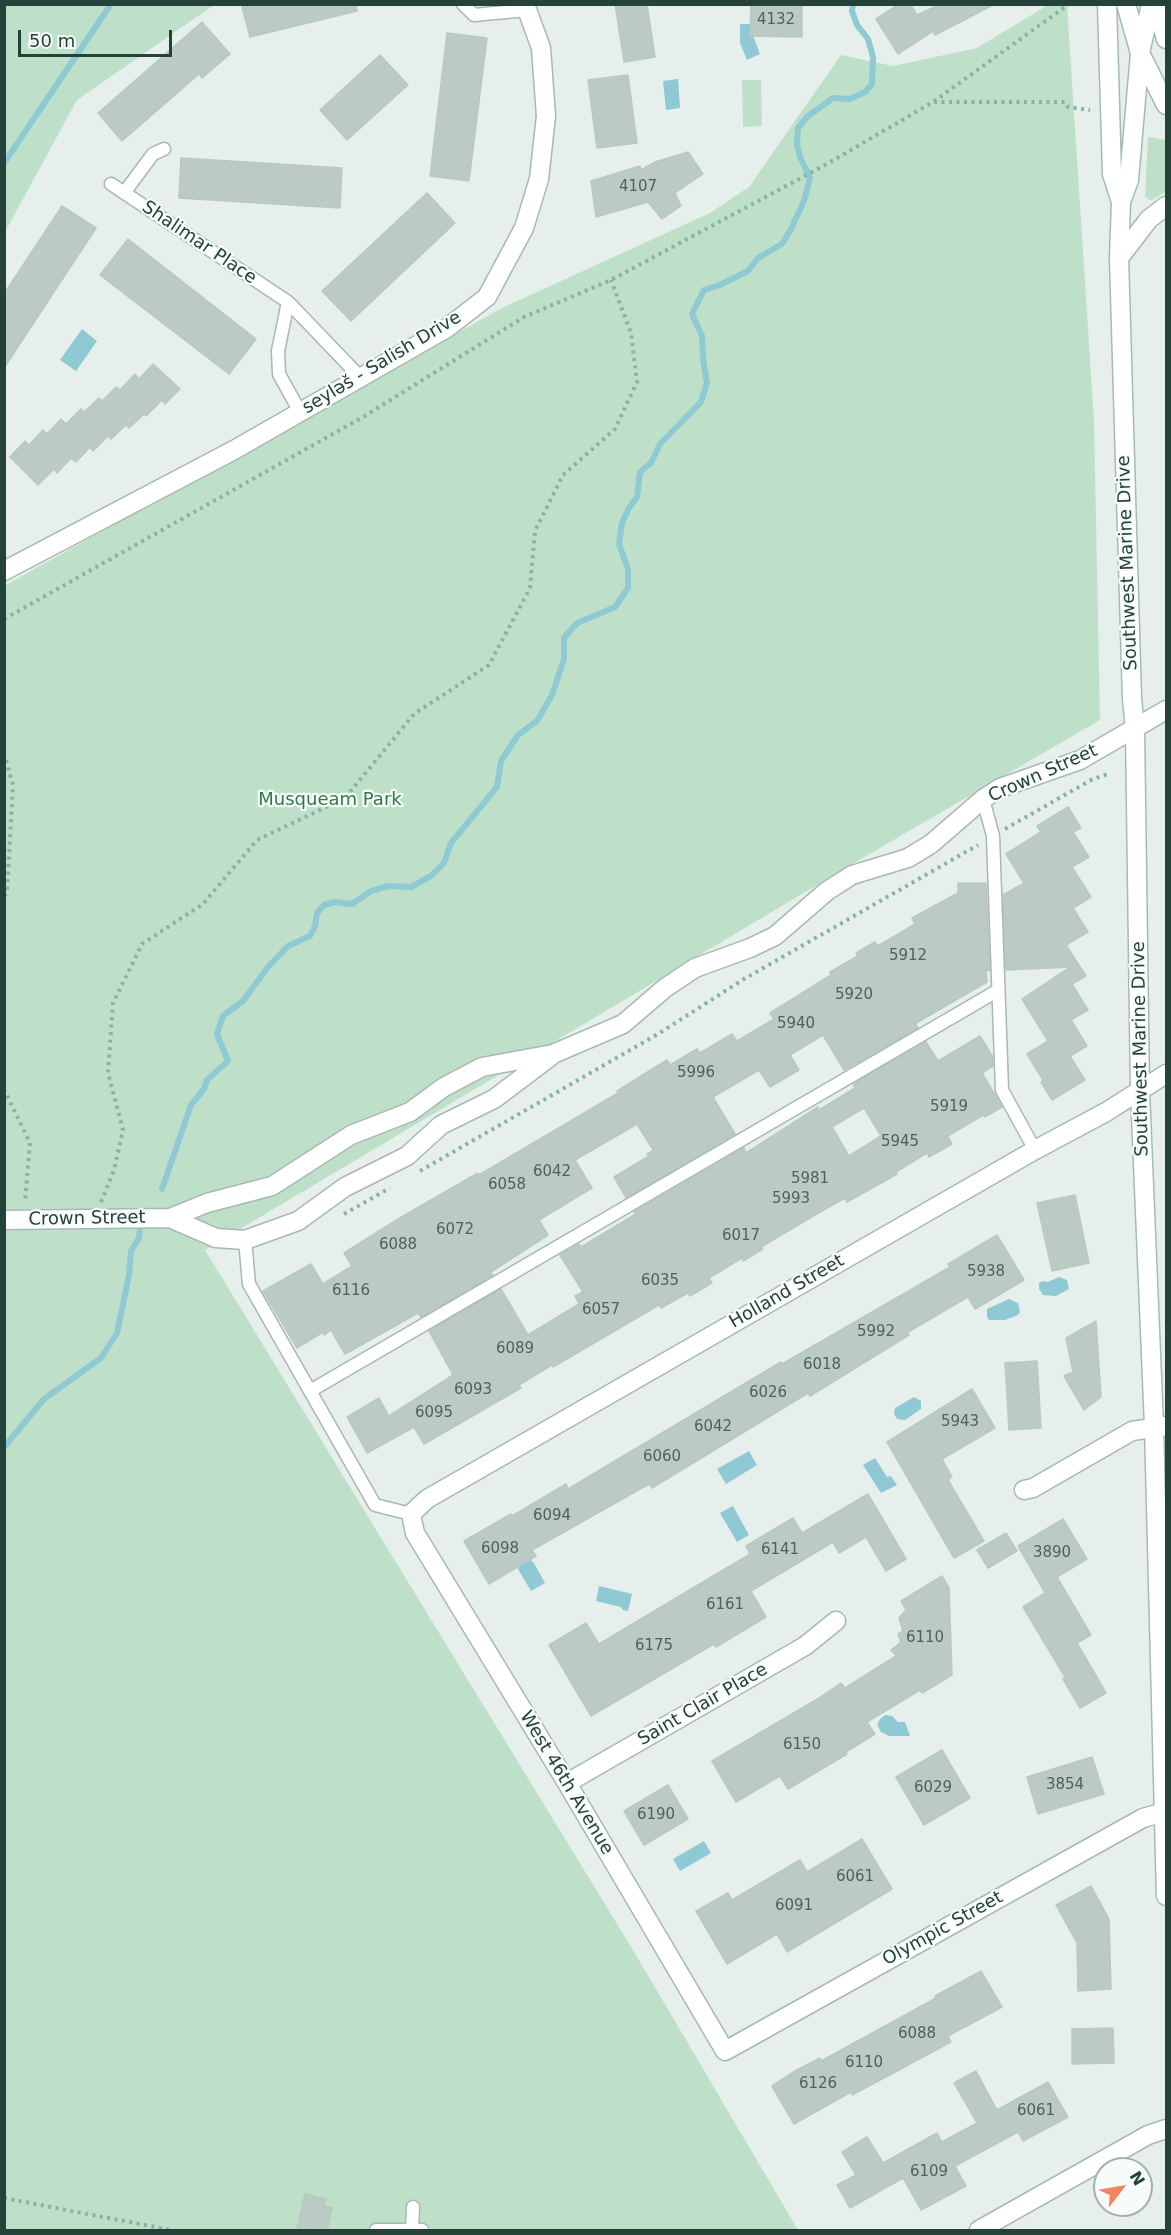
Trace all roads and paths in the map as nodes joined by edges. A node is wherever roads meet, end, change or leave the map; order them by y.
1 (463, 4) edge
2 (1069, 4) edge
3 (1107, 4) edge
4 (1126, 4) edge
5 (1153, 4) edge
6 (526, 7) edge
7 (1167, 39) edge
8 (1140, 53) junction
9 (933, 102) junction
10 (1167, 105) edge
11 (1090, 110) dead end
12 (164, 149) dead end
13 (111, 184) dead end
14 (124, 193) junction
15 (1121, 202) junction
16 (1167, 206) edge
17 (1119, 258) junction
18 (610, 280) junction
19 (288, 302) junction
20 (360, 377) junction
21 (300, 412) junction
22 (4, 571) edge
23 (4, 619) edge
24 (4, 659) edge
25 (4, 674) edge
26 (1167, 710) edge
27 (1135, 729) junction
28 (4, 753) edge
29 (1110, 773) dead end
30 (983, 799) junction
31 (993, 836) junction
32 (4, 897) edge
33 (997, 991) junction
34 (553, 1054) junction
35 (1167, 1074) edge
36 (4, 1089) edge
37 (1140, 1090) junction
38 (1035, 1150) junction
39 (411, 1177) dead end
40 (391, 1188) dead end
41 (15, 1204) dead end
42 (340, 1215) dead end
43 (170, 1218) junction
44 (94, 1219) junction
45 (4, 1220) edge
46 (245, 1240) junction
47 (310, 1390) junction
48 (1161, 1426) edge
49 (1024, 1490) dead end
50 (411, 1514) junction
51 (836, 1621) dead end
52 (1165, 1748) edge
53 (567, 1783) junction
54 (1164, 1812) junction
55 (1167, 1896) edge
56 (725, 2051) joint
57 (1167, 2129) edge
58 (4, 2198) edge
59 (413, 2206) dead end
60 (171, 2230) edge
61 (376, 2230) edge
62 (417, 2230) edge
63 (979, 2230) edge

1 - 6 lane
2 - 9 path
3 - 15 street, Southwest Marine Drive
4 - 8 street
5 - 7 street
5 - 8 street, Southwest Marine Drive
6 - 20 street, seyləš - Salish Drive
8 - 10 street
8 - 15 street, Southwest Marine Drive
9 - 11 path
9 - 18 path
12 - 14 lane
13 - 14 lane, Shalimar Place
14 - 19 lane, Shalimar Place
15 - 17 street, Southwest Marine Drive
16 - 17 street
17 - 27 street, Southwest Marine Drive
18 - 23 path
18 - 44 path
19 - 20 lane, Shalimar Place
19 - 21 lane
20 - 21 street, seyləš - Salish Drive
21 - 22 street, seyləš - Salish Drive
24 - 25 path
26 - 27 street, Crown Street
27 - 30 street, Crown Street
27 - 37 street, Southwest Marine Drive
28 - 32 path
29 - 31 path
30 - 31 lane
30 - 34 street, Crown Street
31 - 33 lane
31 - 39 path
33 - 38 lane
33 - 47 lane
34 - 43 street, Crown Street
34 - 46 street, Crown Street
35 - 37 street, Holland Street
36 - 41 path
37 - 38 street, Holland Street
37 - 48 street, Southwest Marine Drive
38 - 50 street, Holland Street
40 - 42 path
43 - 44 street, Crown Street
43 - 46 street, Crown Street
44 - 45 street, Crown Street
46 - 47 lane
47 - 50 lane
48 - 49 street
48 - 52 street, Southwest Marine Drive
50 - 53 street, West 46th Avenue
51 - 53 street, Saint Clair Place
52 - 54 street, Southwest Marine Drive
53 - 56 street, West 46th Avenue
54 - 55 street, Southwest Marine Drive
54 - 56 street, Olympic Street
57 - 63 street
58 - 60 path
59 - 62 lane
61 - 62 lane

